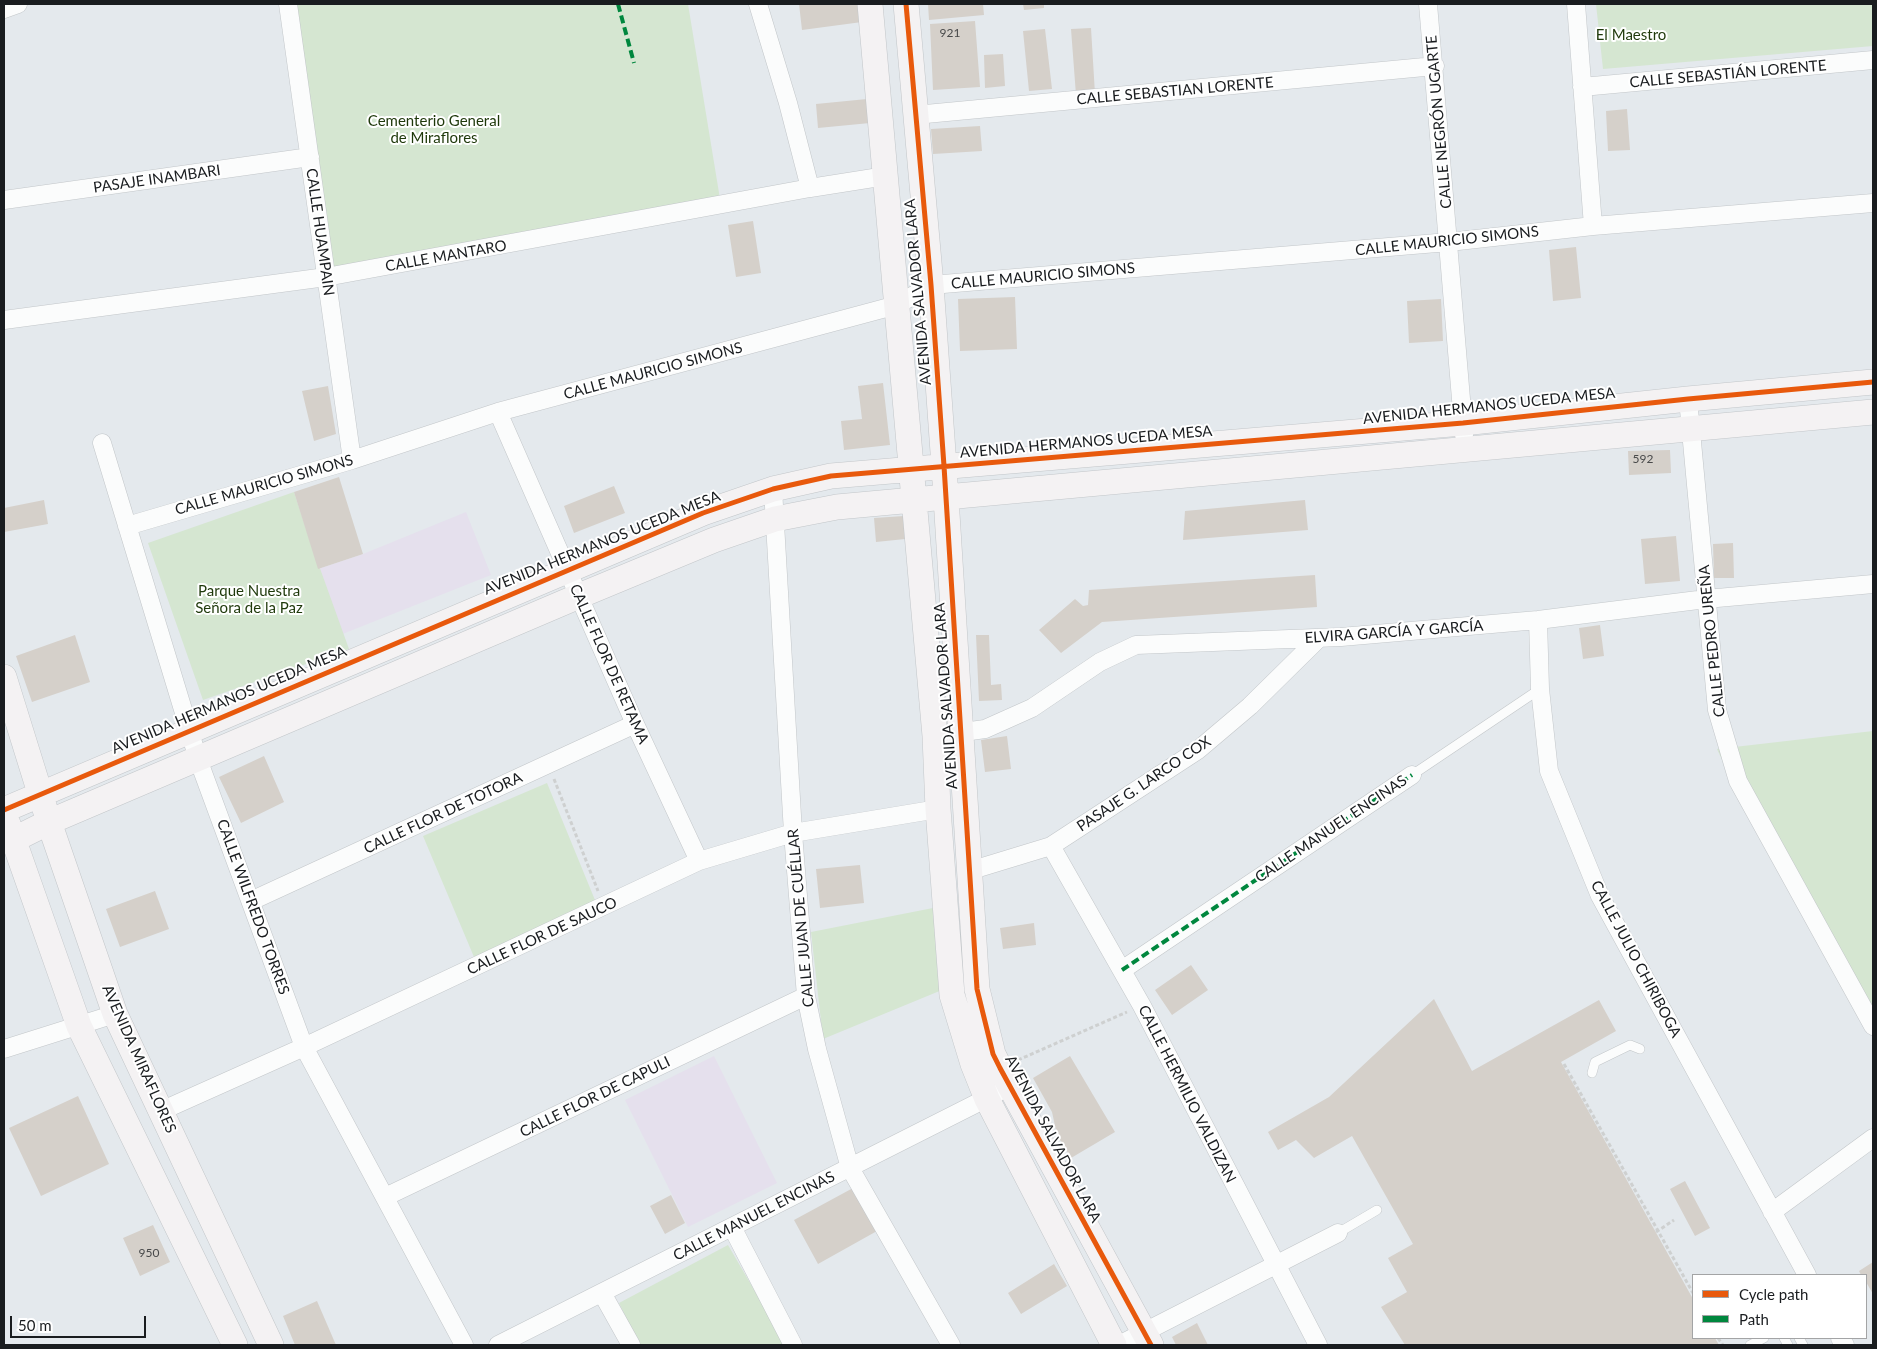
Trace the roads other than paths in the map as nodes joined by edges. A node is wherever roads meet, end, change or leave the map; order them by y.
1 (18, 4) edge
2 (288, 4) edge
3 (758, 4) edge
4 (870, 4) edge
5 (906, 4) edge
6 (1428, 4) edge
7 (1576, 4) edge
8 (4, 9) edge
9 (1873, 60) edge
10 (1435, 66) junction
11 (1582, 87) junction
12 (915, 115) junction
13 (310, 157) junction
14 (886, 176) junction
15 (810, 188) junction
16 (4, 200) edge
17 (1873, 203) edge
18 (1593, 226) junction
19 (1449, 242) junction
20 (326, 277) junction
21 (931, 285) junction
22 (898, 305) junction
23 (4, 320) edge
24 (1873, 382) edge
25 (1688, 399) junction
26 (498, 412) junction
27 (1873, 412) edge
28 (1463, 422) junction
29 (1690, 430) junction
30 (102, 443) dead end
31 (1161, 448) junction
32 (1466, 450) junction
33 (352, 460) junction
34 (944, 466) junction
35 (910, 470) junction
36 (1164, 478) junction
37 (773, 489) junction
38 (946, 497) junction
39 (913, 501) junction
40 (775, 520) junction
41 (127, 526) junction
42 (568, 570) junction
43 (1873, 584) edge
44 (579, 596) junction
45 (1706, 599) junction
46 (1538, 620) junction
47 (1318, 639) junction
48 (4, 677) edge
49 (1540, 689) junction
50 (635, 724) junction
51 (190, 730) junction
52 (961, 732) junction
53 (935, 736) junction
54 (198, 760) junction
55 (1412, 775) joint
56 (41, 794) junction
57 (938, 809) junction
58 (4, 811) edge
59 (49, 822) junction
60 (793, 833) junction
61 (13, 840) junction
62 (1051, 846) junction
63 (699, 861) junction
64 (969, 870) junction
65 (251, 901) junction
66 (1122, 970) junction
67 (806, 996) junction
68 (115, 1014) junction
69 (79, 1026) junction
70 (1873, 1026) edge
71 (304, 1047) junction
72 (4, 1048) edge
73 (1640, 1049) dead end
74 (1592, 1073) dead end
75 (1004, 1078) junction
76 (987, 1099) junction
77 (161, 1111) junction
78 (1873, 1138) edge
79 (850, 1168) junction
80 (385, 1197) junction
81 (1376, 1210) dead end
82 (1772, 1212) junction
83 (732, 1227) junction
84 (1338, 1233) joint
85 (1275, 1266) junction
86 (1806, 1274) edge
87 (602, 1293) junction
88 (1148, 1339) edge
89 (1762, 1339) edge
90 (235, 1345) edge
91 (271, 1345) edge
92 (464, 1345) edge
93 (498, 1345) edge
94 (631, 1345) edge
95 (793, 1345) edge
96 (951, 1345) edge
97 (1114, 1345) edge
98 (1119, 1345) edge
99 (1318, 1345) edge
100 (1750, 1345) edge

1 - 8 street
2 - 13 street, CALLE HUAMPAIN
3 - 15 street
4 - 14 street, AVENIDA SALVADOR LARA
5 - 12 street, AVENIDA SALVADOR LARA
6 - 10 street, CALLE NEGRÓN UGARTE
7 - 11 street
9 - 11 street, CALLE SEBASTIÁN LORENTE
10 - 12 street, CALLE SEBASTIAN LORENTE
10 - 19 street, CALLE NEGRÓN UGARTE
11 - 18 street
12 - 21 street, AVENIDA SALVADOR LARA
13 - 16 street, PASAJE INAMBARI
13 - 20 street, CALLE HUAMPAIN
14 - 15 street, CALLE MANTARO
14 - 22 street, AVENIDA SALVADOR LARA
15 - 20 street, CALLE MANTARO
17 - 18 street, CALLE MAURICIO SIMONS
18 - 19 street, CALLE MAURICIO SIMONS
19 - 21 street, CALLE MAURICIO SIMONS
19 - 28 street, CALLE NEGRÓN UGARTE
20 - 23 street, CALLE MANTARO
20 - 33 street, CALLE HUAMPAIN
21 - 22 street, CALLE MAURICIO SIMONS
21 - 34 street, AVENIDA SALVADOR LARA
22 - 26 street, CALLE MAURICIO SIMONS
22 - 35 street, AVENIDA SALVADOR LARA
24 - 25 street, AVENIDA HERMANOS UCEDA MESA
25 - 28 street, AVENIDA HERMANOS UCEDA MESA
25 - 29 street, CALLE PEDRO UREÑA
26 - 33 street, CALLE MAURICIO SIMONS
26 - 42 street, CALLE FLOR DE RETAMA
27 - 29 street
28 - 31 street, AVENIDA HERMANOS UCEDA MESA
28 - 32 street, CALLE NEGRÓN UGARTE
29 - 32 street
29 - 45 street, CALLE PEDRO UREÑA
30 - 41 street, CALLE WILFREDO TORRES
31 - 34 street, AVENIDA HERMANOS UCEDA MESA
31 - 36 street
32 - 36 street
33 - 41 street, CALLE MAURICIO SIMONS
34 - 35 street, AVENIDA HERMANOS UCEDA MESA
34 - 38 street, AVENIDA SALVADOR LARA
35 - 37 street, AVENIDA HERMANOS UCEDA MESA
35 - 39 street, AVENIDA SALVADOR LARA
36 - 38 street
37 - 40 street, CALLE JUAN DE CUÉLLAR
37 - 42 street, AVENIDA HERMANOS UCEDA MESA
38 - 39 street
38 - 52 street, AVENIDA SALVADOR LARA
39 - 40 street
39 - 53 street, AVENIDA SALVADOR LARA
40 - 44 street
40 - 60 street, CALLE JUAN DE CUÉLLAR
41 - 51 street, CALLE WILFREDO TORRES
42 - 44 street, CALLE FLOR DE RETAMA
42 - 51 street, AVENIDA HERMANOS UCEDA MESA
43 - 45 street, ELVIRA GARCÍA Y GARCÍA
44 - 50 street, CALLE FLOR DE RETAMA
44 - 54 street
45 - 46 street, ELVIRA GARCÍA Y GARCÍA
45 - 70 street, CALLE PEDRO UREÑA
46 - 47 street, ELVIRA GARCÍA Y GARCÍA
46 - 49 street, CALLE JULIO CHIRIBOGA
47 - 52 street, ELVIRA GARCÍA Y GARCÍA
47 - 62 street, PASAJE G. LARCO COX
48 - 56 street, AVENIDA MIRAFLORES
49 - 55 lane, CALLE MANUEL ENCINAS
49 - 82 street, CALLE JULIO CHIRIBOGA
50 - 63 street, CALLE FLOR DE RETAMA
50 - 65 street, CALLE FLOR DE TOTORA
51 - 54 street, CALLE WILFREDO TORRES
51 - 56 street, AVENIDA HERMANOS UCEDA MESA
52 - 53 street, ELVIRA GARCÍA Y GARCÍA
52 - 64 street, AVENIDA SALVADOR LARA
53 - 57 street, AVENIDA SALVADOR LARA
54 - 59 street
54 - 65 street, CALLE WILFREDO TORRES
55 - 66 street, CALLE MANUEL ENCINAS
56 - 58 street, AVENIDA HERMANOS UCEDA MESA
56 - 59 street, AVENIDA MIRAFLORES
57 - 60 street, CALLE FLOR DE SAUCO
57 - 76 street, AVENIDA SALVADOR LARA
58 - 61 street
59 - 61 street
59 - 68 street, AVENIDA MIRAFLORES
60 - 63 street, CALLE FLOR DE SAUCO
60 - 67 street, CALLE JUAN DE CUÉLLAR
61 - 69 street
62 - 64 street, PASAJE G. LARCO COX
62 - 66 street, CALLE HERMILIO VALDIZAN
63 - 71 street, CALLE FLOR DE SAUCO
64 - 75 street, AVENIDA SALVADOR LARA
65 - 71 street, CALLE WILFREDO TORRES
66 - 85 street, CALLE HERMILIO VALDIZAN
67 - 79 street, CALLE JUAN DE CUÉLLAR
67 - 80 street, CALLE FLOR DE CAPULI
68 - 69 street
68 - 77 street, AVENIDA MIRAFLORES
69 - 72 street
69 - 90 street
71 - 77 street, CALLE FLOR DE SAUCO
71 - 80 street, CALLE WILFREDO TORRES
73 - 74 lane
75 - 76 street, CALLE MANUEL ENCINAS
75 - 88 street, AVENIDA SALVADOR LARA
76 - 79 street, CALLE MANUEL ENCINAS
76 - 97 street, AVENIDA SALVADOR LARA
77 - 91 street, AVENIDA MIRAFLORES
78 - 82 street
79 - 83 street, CALLE MANUEL ENCINAS
79 - 96 street, CALLE JUAN DE CUÉLLAR
80 - 92 street, CALLE WILFREDO TORRES
81 - 84 lane
82 - 86 street, CALLE JULIO CHIRIBOGA
83 - 87 street, CALLE MANUEL ENCINAS
83 - 95 street
84 - 85 street
85 - 88 street
85 - 99 street, CALLE HERMILIO VALDIZAN
87 - 93 street, CALLE MANUEL ENCINAS
87 - 94 street
88 - 98 street
89 - 100 lane

